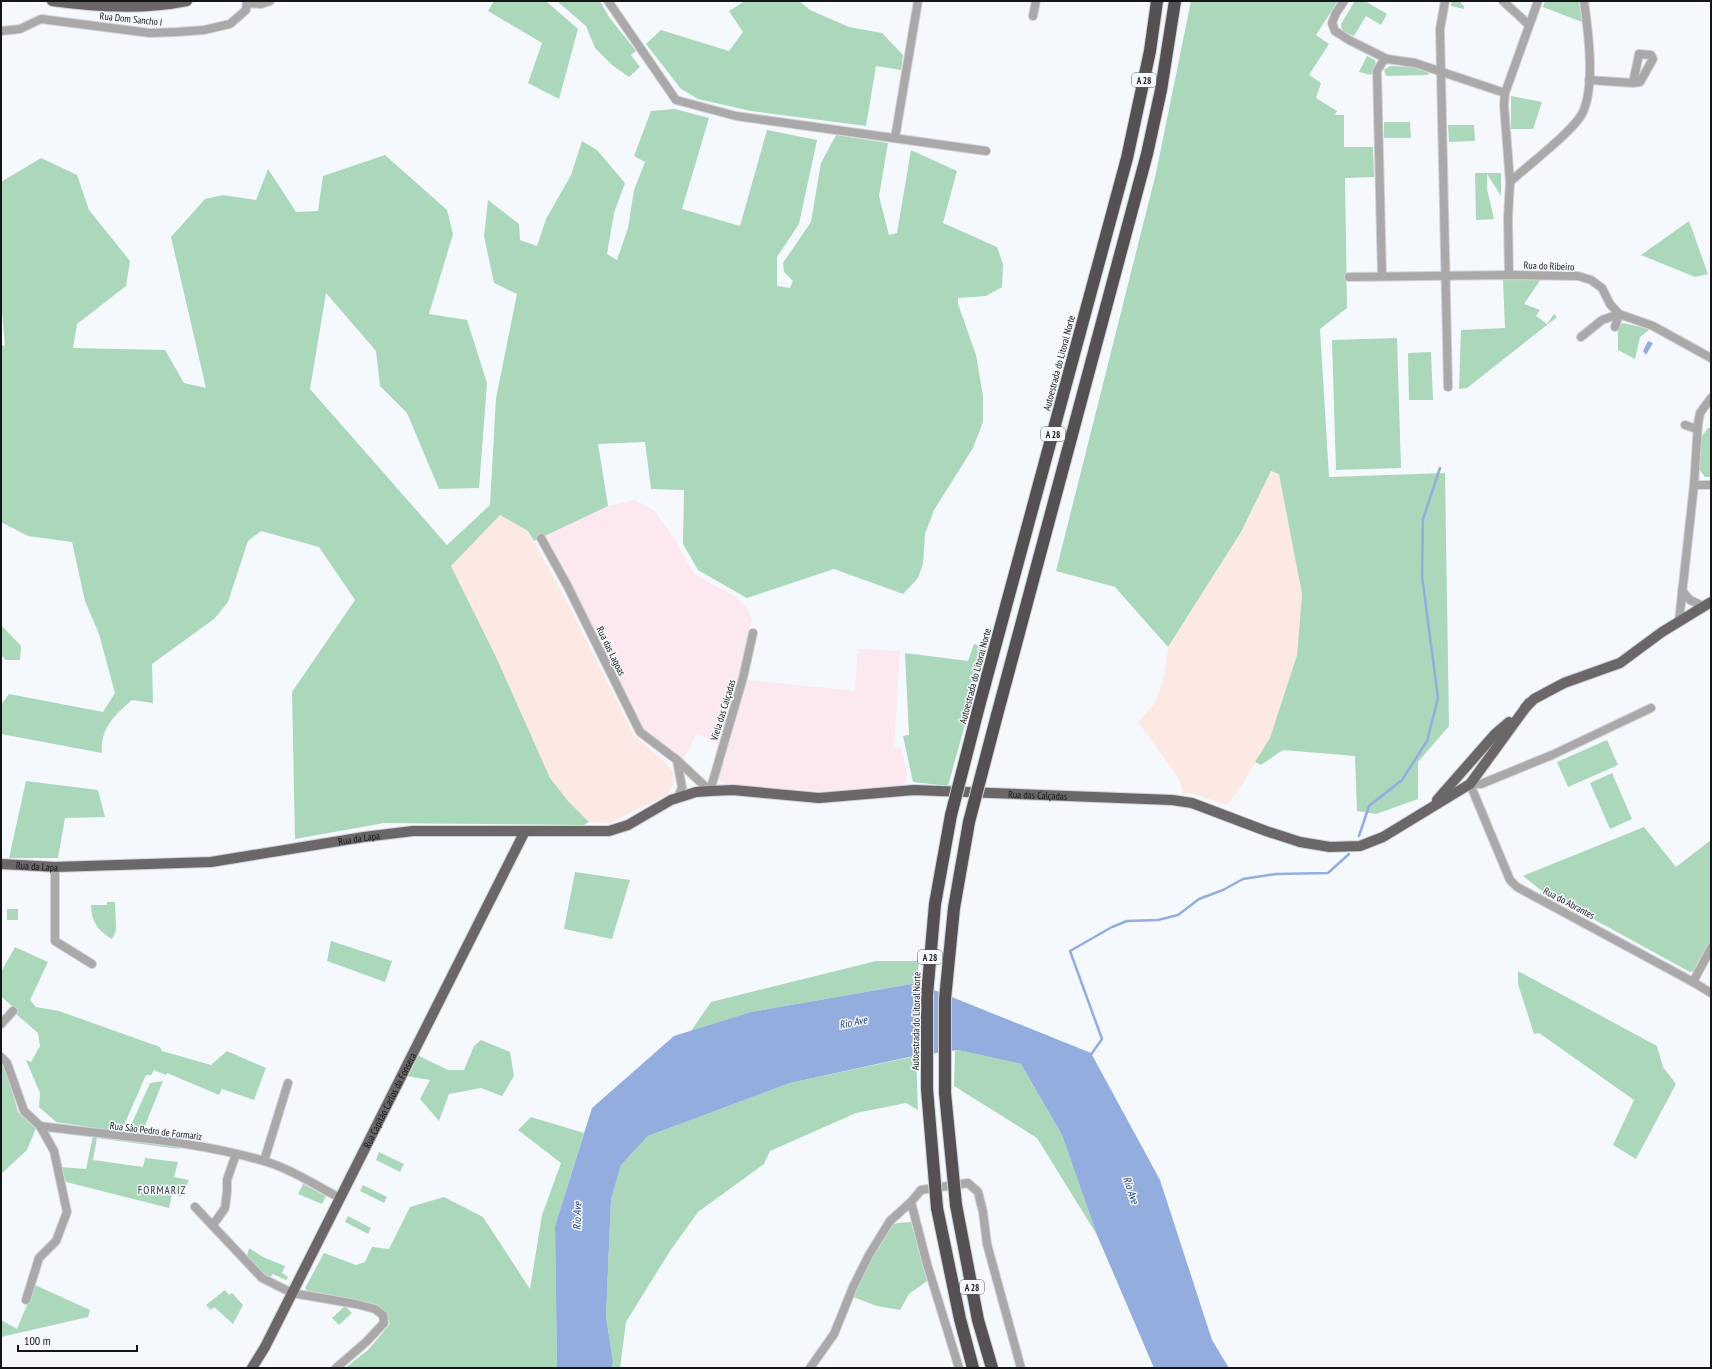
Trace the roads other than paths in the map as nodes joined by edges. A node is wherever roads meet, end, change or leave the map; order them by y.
1 (52, 1) edge
2 (187, 1) edge
3 (270, 1) edge
4 (608, 1) edge
5 (918, 1) edge
6 (1036, 1) edge
7 (1158, 1) edge
8 (1175, 1) edge
9 (1344, 1) edge
10 (1445, 1) edge
11 (1503, 1) edge
12 (1538, 1) edge
13 (1584, 1) edge
14 (247, 2) edge
15 (1034, 16) dead end
16 (1529, 26) junction
17 (1, 31) edge
18 (1387, 59) junction
19 (1442, 72) junction
20 (1589, 80) junction
21 (1633, 83) dead end
22 (1505, 93) junction
23 (895, 138) junction
24 (986, 151) dead end
25 (1510, 182) junction
26 (1509, 275) junction
27 (1382, 276) junction
28 (1446, 276) junction
29 (1349, 277) dead end
30 (1619, 314) junction
31 (1615, 327) dead end
32 (1581, 337) dead end
33 (1711, 358) edge
34 (1448, 387) dead end
35 (1711, 398) edge
36 (1685, 425) dead end
37 (1698, 429) junction
38 (1694, 485) junction
39 (1711, 485) edge
40 (541, 538) dead end
41 (1682, 591) junction
42 (1707, 604) edge
43 (1679, 621) junction
44 (753, 634) dead end
45 (1529, 704) junction
46 (1651, 708) dead end
47 (677, 760) junction
48 (1460, 774) junction
49 (1470, 784) junction
50 (710, 791) junction
51 (678, 798) junction
52 (1431, 808) junction
53 (525, 831) junction
54 (1, 864) edge
55 (55, 867) junction
56 (1711, 948) edge
57 (92, 964) dead end
58 (1693, 982) junction
59 (1711, 993) edge
60 (13, 1011) dead end
61 (1, 1024) edge
62 (1, 1057) edge
63 (288, 1083) dead end
64 (40, 1126) junction
65 (59, 1128) junction
66 (48, 1140) junction
67 (236, 1154) junction
68 (264, 1161) junction
69 (340, 1198) junction
70 (911, 1202) junction
71 (195, 1207) dead end
72 (213, 1225) junction
73 (292, 1293) junction
74 (26, 1300) dead end
75 (252, 1368) edge
76 (336, 1368) edge
77 (810, 1368) edge
78 (959, 1368) edge
79 (973, 1368) edge
80 (992, 1368) edge
81 (1021, 1368) edge

1 - 2 main road
3 - 14 street
4 - 23 street
5 - 23 street
6 - 15 street
7 - 79 highway, Autoestrada do Litoral Norte / A 28, bridge
8 - 80 highway, A 28, bridge
9 - 18 street
10 - 19 street
11 - 16 street
12 - 16 street
13 - 20 street
14 - 17 street, Rua Dom Sancho I
16 - 22 street
18 - 19 street
18 - 27 street
19 - 22 street
19 - 28 street
20 - 21 street
20 - 25 street
22 - 25 street
23 - 24 street
25 - 26 street
26 - 28 street, Rua do Ribeiro
26 - 30 street, Rua do Ribeiro
27 - 28 street, Rua do Ribeiro
27 - 29 street, Rua do Ribeiro
28 - 34 street
30 - 31 street
30 - 32 street
30 - 33 street
35 - 37 street
36 - 37 street
37 - 38 street
38 - 39 street
38 - 41 street
40 - 47 street, Rua das Lagoas
41 - 42 street
41 - 43 street
42 - 43 main road
43 - 45 main road
44 - 50 street, Viela das Calçadas
45 - 48 main road
45 - 49 main road
46 - 49 street
47 - 50 street, Rua das Lagoas
47 - 51 street
48 - 49 main road
48 - 52 main road
49 - 52 main road
49 - 58 street, Rua do Abrantes
50 - 51 main road, Rua da Lapa
50 - 52 main road, Rua das Calçadas
51 - 53 main road, Rua da Lapa
53 - 55 main road, Rua da Lapa
53 - 69 main road, Rua Capitão Carlos da Fonseca
54 - 55 main road, Rua da Lapa
55 - 57 street
56 - 58 street
58 - 59 street, Rua do Abrantes
60 - 61 street
62 - 64 street
63 - 68 street
64 - 65 street, Rua São Pedro de Formariz
64 - 66 street
65 - 66 street
65 - 67 street, Rua São Pedro de Formariz
66 - 74 street
67 - 68 street, Rua São Pedro de Formariz
67 - 72 street
68 - 69 street, Rua São Pedro de Formariz
69 - 73 main road, Rua Capitão Carlos da Fonseca
70 - 77 street
70 - 78 street
70 - 81 street
71 - 72 street
72 - 73 street
73 - 75 main road, Rua Capitão Carlos da Fonseca
73 - 76 street

